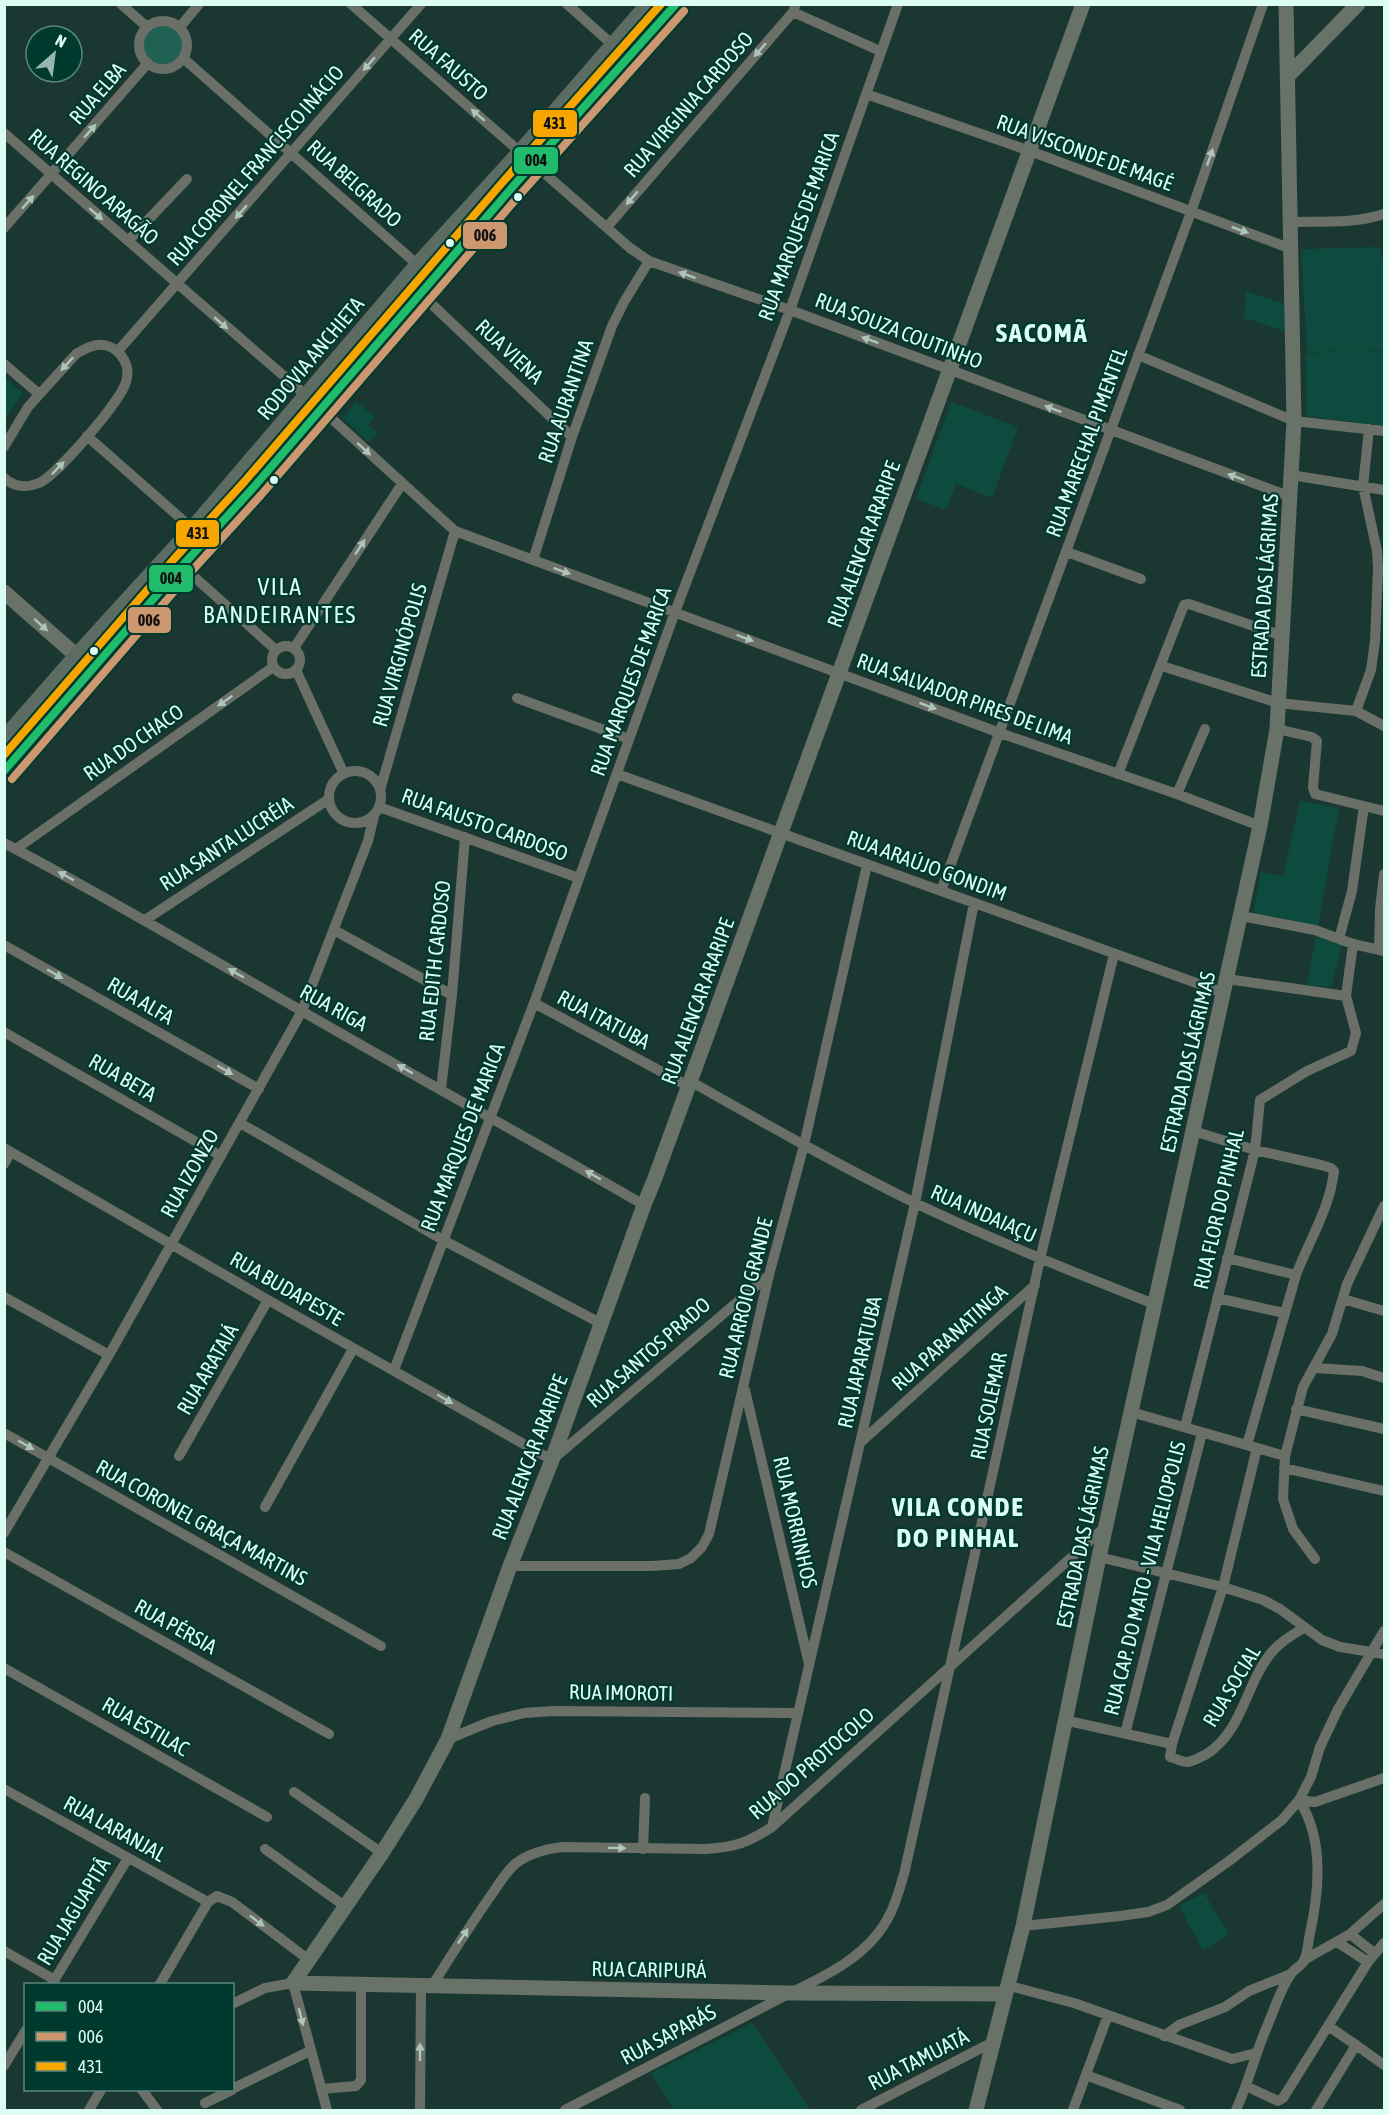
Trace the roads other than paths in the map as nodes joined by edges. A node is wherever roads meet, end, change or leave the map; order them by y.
1 (121, 4) edge
2 (199, 4) edge
3 (351, 4) edge
4 (421, 4) edge
5 (567, 4) edge
6 (651, 4) edge
7 (676, 4) edge
8 (898, 4) edge
9 (1083, 4) edge
10 (1263, 4) edge
11 (1286, 4) edge
12 (1358, 4) edge
13 (794, 8) edge
14 (147, 27) junction
15 (180, 27) junction
16 (390, 39) junction
17 (614, 46) junction
18 (880, 51) junction
19 (183, 58) junction
20 (148, 63) junction
21 (1287, 77) junction
22 (866, 94) junction
23 (4, 133) edge
24 (1030, 151) junction
25 (293, 153) junction
26 (528, 158) junction
27 (52, 175) junction
28 (187, 179) dead end
29 (1191, 212) junction
30 (1384, 214) edge
31 (1289, 222) junction
32 (607, 227) junction
33 (4, 228) edge
34 (128, 241) junction
35 (1289, 248) junction
36 (649, 261) junction
37 (420, 266) junction
38 (177, 285) junction
39 (421, 294) junction
40 (790, 310) junction
41 (118, 351) junction
42 (1138, 354) junction
43 (4, 364) edge
44 (950, 370) junction
45 (39, 394) junction
46 (314, 403) junction
47 (1294, 421) junction
48 (1369, 429) junction
49 (1110, 430) junction
50 (1384, 431) edge
51 (87, 436) junction
52 (572, 436) junction
53 (4, 447) edge
54 (1292, 475) junction
55 (5, 480) edge
56 (402, 484) junction
57 (1363, 486) junction
58 (1384, 490) edge
59 (1291, 497) junction
60 (194, 530) junction
61 (455, 531) junction
62 (1066, 552) junction
63 (533, 560) junction
64 (182, 566) junction
65 (1140, 579) dead end
66 (4, 592) edge
67 (675, 612) junction
68 (1280, 635) junction
69 (294, 648) junction
70 (276, 650) junction
71 (78, 657) junction
72 (1162, 666) junction
73 (273, 667) junction
74 (296, 670) junction
75 (837, 673) junction
76 (518, 698) dead end
77 (1278, 703) junction
78 (1356, 711) junction
79 (1384, 726) edge
80 (1204, 729) dead end
81 (1277, 729) junction
82 (1000, 733) junction
83 (629, 739) junction
84 (4, 742) edge
85 (4, 771) edge
86 (344, 774) junction
87 (617, 774) junction
88 (1118, 774) junction
89 (380, 790) junction
90 (1177, 794) junction
91 (329, 799) junction
92 (1364, 806) junction
93 (376, 811) junction
94 (1384, 811) edge
95 (1260, 826) junction
96 (782, 832) junction
97 (465, 837) junction
98 (4, 843) edge
99 (16, 849) junction
100 (867, 865) junction
101 (1384, 874) edge
102 (579, 878) junction
103 (941, 891) junction
104 (974, 903) junction
105 (1241, 916) junction
106 (145, 920) junction
107 (334, 930) junction
108 (1339, 939) junction
109 (1353, 944) junction
110 (4, 945) edge
111 (1382, 950) edge
112 (1114, 954) junction
113 (1226, 986) junction
114 (452, 995) junction
115 (1346, 996) junction
116 (534, 1003) junction
117 (302, 1011) junction
118 (4, 1032) edge
119 (689, 1083) junction
120 (259, 1089) junction
121 (441, 1089) junction
122 (491, 1116) junction
123 (240, 1123) junction
124 (1193, 1131) junction
125 (804, 1145) junction
126 (8, 1150) edge
127 (1255, 1150) junction
128 (221, 1156) junction
129 (4, 1164) edge
130 (915, 1203) junction
131 (644, 1205) junction
132 (1384, 1206) edge
133 (443, 1240) junction
134 (171, 1244) junction
135 (1227, 1258) junction
136 (1040, 1259) junction
137 (768, 1275) junction
138 (1296, 1275) junction
139 (1035, 1285) junction
140 (4, 1296) edge
141 (1218, 1298) junction
142 (1342, 1299) junction
143 (268, 1300) junction
144 (1154, 1304) junction
145 (1384, 1311) edge
146 (1284, 1313) junction
147 (602, 1324) junction
148 (354, 1349) junction
149 (109, 1355) junction
150 (1315, 1368) junction
151 (394, 1370) junction
152 (1384, 1378) edge
153 (744, 1386) junction
154 (1296, 1408) junction
155 (1131, 1412) junction
156 (1185, 1427) junction
157 (1384, 1429) edge
158 (1202, 1432) junction
159 (4, 1433) edge
160 (861, 1441) junction
161 (1252, 1446) junction
162 (179, 1456) dead end
163 (1285, 1456) junction
164 (48, 1458) junction
165 (552, 1460) junction
166 (1284, 1468) junction
167 (1384, 1491) edge
168 (265, 1507) dead end
169 (1105, 1527) junction
170 (4, 1533) edge
171 (4, 1552) edge
172 (1098, 1557) junction
173 (1315, 1559) dead end
174 (510, 1566) junction
175 (1165, 1574) junction
176 (1223, 1587) junction
177 (1304, 1628) junction
178 (1384, 1631) edge
179 (381, 1646) dead end
180 (1371, 1652) junction
181 (1384, 1654) edge
182 (951, 1666) junction
183 (809, 1667) junction
184 (4, 1668) edge
185 (798, 1713) junction
186 (1064, 1720) junction
187 (329, 1734) dead end
188 (1125, 1734) junction
189 (448, 1739) junction
190 (1172, 1744) junction
191 (1384, 1778) edge
192 (294, 1792) dead end
193 (6, 1794) edge
194 (645, 1798) dead end
195 (1299, 1800) junction
196 (267, 1817) dead end
197 (772, 1827) junction
198 (265, 1849) dead end
199 (643, 1849) junction
200 (382, 1853) junction
201 (128, 1858) junction
202 (207, 1902) junction
203 (1384, 1904) edge
204 (346, 1907) junction
205 (1023, 1926) junction
206 (1350, 1934) junction
207 (1337, 1942) junction
208 (1384, 1943) edge
209 (4, 1951) edge
210 (1371, 1958) junction
211 (309, 1960) junction
212 (1304, 1960) junction
213 (1291, 1974) junction
214 (54, 1982) edge
215 (161, 1983) edge
216 (293, 1983) junction
217 (361, 1985) junction
218 (427, 1986) junction
219 (1005, 1990) junction
220 (790, 1993) junction
221 (234, 2003) edge
222 (1108, 2015) junction
223 (1328, 2026) junction
224 (24, 2033) edge
225 (1164, 2036) junction
226 (993, 2042) junction
227 (1356, 2045) junction
228 (310, 2051) junction
229 (1256, 2053) junction
230 (1384, 2065) edge
231 (4, 2066) edge
232 (1086, 2075) junction
233 (1245, 2086) junction
234 (234, 2088) edge
235 (321, 2089) junction
236 (100, 2091) edge
237 (143, 2091) edge
238 (227, 2091) edge
239 (205, 2103) dead end
240 (89, 2110) edge
241 (157, 2110) edge
242 (327, 2110) edge
243 (420, 2110) edge
244 (565, 2110) edge
245 (861, 2110) edge
246 (976, 2110) edge
247 (1073, 2110) edge
248 (1180, 2110) edge
249 (1236, 2110) edge
250 (1316, 2110) edge

1 - 14 street
2 - 15 street
3 - 16 street, RUA FAUSTO
4 - 16 street, RUA CORONEL FRANCISCO INÁCIO
5 - 17 street
6 - 17 highway, RODOVIA ANCHIETA
7 - 26 highway, RODOVIA ANCHIETA
8 - 18 street, RUA MARQUES DE MARICA
9 - 24 street, RUA ALENCAR ARARIPE
29 -> 10 street, RUA MARECHAL PIMENTEL
11 - 21 street, ESTRADA DAS LÁGRIMAS
12 - 21 street
13 - 18 street
13 -> 32 street, RUA VIRGINIA CARDOSO
14 - 15 street
14 - 20 street
15 - 19 street
16 -> 25 street, RUA CORONEL FRANCISCO INÁCIO
26 -> 16 street, RUA FAUSTO
17 - 26 highway, RODOVIA ANCHIETA
18 - 22 street, RUA MARQUES DE MARICA
19 - 20 street
19 - 25 street, RUA BELGRADO
27 -> 20 street, RUA ELBA
21 - 31 street, ESTRADA DAS LÁGRIMAS
22 - 24 street, RUA VISCONDE DE MAGÉ
22 - 40 street, RUA MARQUES DE MARICA
23 - 27 street, RUA REGINO ARAGÃO
24 - 29 street, RUA VISCONDE DE MAGÉ
24 - 44 street, RUA ALENCAR ARARIPE
25 - 37 street, RUA BELGRADO
25 -> 38 street, RUA CORONEL FRANCISCO INÁCIO
26 - 32 street, RUA SOUZA COUTINHO
26 - 37 highway, RODOVIA ANCHIETA
26 - 39 highway, RODOVIA ANCHIETA
33 -> 27 street, RUA ELBA
27 -> 34 street, RUA REGINO ARAGÃO
28 - 34 street
29 -> 35 street, RUA VISCONDE DE MAGÉ
29 - 42 street, RUA MARECHAL PIMENTEL
30 - 31 street
31 - 35 street, ESTRADA DAS LÁGRIMAS
32 - 36 street, RUA SOUZA COUTINHO
34 - 38 street, RUA REGINO ARAGÃO
35 - 47 street, ESTRADA DAS LÁGRIMAS
40 -> 36 street, RUA SOUZA COUTINHO
36 - 52 street, RUA AURANTINA
37 - 46 highway, RODOVIA ANCHIETA
38 - 41 street, RUA CORONEL FRANCISCO INÁCIO
38 -> 46 street, RUA REGINO ARAGÃO
39 - 46 highway, RODOVIA ANCHIETA
39 - 52 street, RUA VIENA
44 -> 40 street, RUA SOUZA COUTINHO
40 - 67 street, RUA MARQUES DE MARICA
41 -> 45 street
41 - 51 street
42 - 47 street
42 - 49 street, RUA MARECHAL PIMENTEL
43 - 45 street
49 -> 44 street, RUA SOUZA COUTINHO
44 - 75 street, RUA ALENCAR ARARIPE
45 - 53 street
46 -> 56 street, RUA SALVADOR PIRES DE LIMA
46 - 60 highway, RODOVIA ANCHIETA
46 - 64 highway, RODOVIA ANCHIETA
47 - 48 street
47 - 54 street, ESTRADA DAS LÁGRIMAS
48 - 50 street
48 - 57 street
59 -> 49 street, RUA SOUZA COUTINHO
49 - 62 street, RUA MARECHAL PIMENTEL
55 -> 51 street
51 - 60 street
52 - 63 street, RUA AURANTINA
54 - 57 street
54 - 59 street, ESTRADA DAS LÁGRIMAS
56 - 61 street, RUA SALVADOR PIRES DE LIMA
69 -> 56 street
57 - 58 street
57 - 78 street
59 - 68 street, ESTRADA DAS LÁGRIMAS
60 - 71 highway, RODOVIA ANCHIETA
61 - 63 street, RUA SALVADOR PIRES DE LIMA
61 - 89 street, RUA VIRGINÓPOLIS
62 - 65 street
62 - 82 street, RUA MARECHAL PIMENTEL
63 -> 67 street, RUA SALVADOR PIRES DE LIMA
64 - 70 street
64 - 85 highway, RODOVIA ANCHIETA
66 -> 71 street
67 -> 75 street, RUA SALVADOR PIRES DE LIMA
67 - 83 street, RUA MARQUES DE MARICA
68 - 72 street
68 - 77 street, ESTRADA DAS LÁGRIMAS
69 - 70 street
69 - 74 street
70 - 73 street
71 - 84 highway, RODOVIA ANCHIETA
72 - 77 street
72 - 88 street
73 - 74 street
73 -> 99 street, RUA DO CHACO
74 - 86 street
75 -> 82 street, RUA SALVADOR PIRES DE LIMA
75 - 96 street, RUA ALENCAR ARARIPE
76 - 83 street
77 - 78 street
77 - 81 street, ESTRADA DAS LÁGRIMAS
78 - 79 street
80 - 90 street
81 - 92 street
81 - 95 street, ESTRADA DAS LÁGRIMAS
82 - 88 street, RUA SALVADOR PIRES DE LIMA
82 - 103 street, RUA MARECHAL PIMENTEL
83 - 87 street, RUA MARQUES DE MARICA
86 - 89 street
86 - 91 street
87 - 96 street, RUA ARAÚJO GONDIM
87 - 102 street, RUA MARQUES DE MARICA
88 - 90 street, RUA SALVADOR PIRES DE LIMA
89 - 93 street
90 - 95 street, RUA SALVADOR PIRES DE LIMA
91 - 93 street
91 - 106 street, RUA SANTA LUCRÉIA
92 - 94 street
92 - 108 street
93 - 97 street, RUA FAUSTO CARDOSO
93 - 107 street, RUA IZONZO
95 - 105 street, ESTRADA DAS LÁGRIMAS
96 - 100 street, RUA ARAÚJO GONDIM
96 - 119 street, RUA ALENCAR ARARIPE
97 - 102 street, RUA FAUSTO CARDOSO
97 - 114 street, RUA EDITH CARDOSO
98 - 99 street, RUA RIGA
106 -> 99 street, RUA RIGA
100 - 103 street, RUA ARAÚJO GONDIM
100 - 125 street, RUA ARROIO GRANDE
101 - 111 street
102 - 116 street, RUA MARQUES DE MARICA
103 - 104 street, RUA ARAÚJO GONDIM
104 - 112 street, RUA ARAÚJO GONDIM
104 - 130 street, RUA JAPARATUBA
105 - 108 street
105 - 113 street, ESTRADA DAS LÁGRIMAS
117 -> 106 street, RUA RIGA
107 - 114 street
107 - 117 street, RUA IZONZO
108 - 109 street
109 - 111 street
109 - 115 street, RUA FLOR DO PINHAL
110 -> 120 street, RUA ALFA
112 - 113 street, RUA ARAÚJO GONDIM
112 - 136 street, RUA SOLEMAR
113 - 115 street, RUA ARAÚJO GONDIM
113 - 124 street, ESTRADA DAS LÁGRIMAS
114 - 121 street, RUA EDITH CARDOSO
115 - 127 street, RUA FLOR DO PINHAL
116 - 119 street, RUA ITATUBA
116 - 122 street, RUA MARQUES DE MARICA
117 - 120 street, RUA IZONZO
121 -> 117 street, RUA RIGA
118 - 128 street, RUA BETA
119 - 125 street, RUA ITATUBA
119 - 131 street, RUA ALENCAR ARARIPE
120 - 123 street, RUA IZONZO
121 - 122 street, RUA RIGA
131 -> 122 street, RUA RIGA
122 - 133 street, RUA MARQUES DE MARICA
123 - 128 street, RUA IZONZO
123 - 133 street
124 - 127 street
124 - 144 street, ESTRADA DAS LÁGRIMAS
125 - 130 street, RUA INDAIAÇU
125 - 137 street, RUA ARROIO GRANDE
126 - 129 street
126 - 134 street, RUA BUDAPESTE
127 - 135 street, RUA FLOR DO PINHAL
127 - 138 street
128 - 134 street, RUA IZONZO
130 - 136 street, RUA INDAIAÇU
130 - 160 street, RUA JAPARATUBA
131 - 147 street, RUA ALENCAR ARARIPE
132 - 142 street
133 - 147 street
133 - 151 street, RUA MARQUES DE MARICA
134 - 143 street, RUA BUDAPESTE
134 - 149 street, RUA IZONZO
135 - 138 street
135 - 141 street, RUA FLOR DO PINHAL
136 - 139 street, RUA SOLEMAR
136 - 144 street, RUA INDAIAÇU
137 - 153 street, RUA ARROIO GRANDE
137 - 165 street, RUA SANTOS PRADO
138 - 146 street
139 - 160 street, RUA PARANATINGA
139 - 182 street, RUA SOLEMAR
140 - 149 street
141 - 146 street
141 - 156 street, RUA FLOR DO PINHAL
142 - 145 street
142 - 150 street
143 - 148 street, RUA BUDAPESTE
143 - 162 street, RUA ARATAIÁ
144 - 155 street, ESTRADA DAS LÁGRIMAS
146 - 161 street
147 - 165 street, RUA ALENCAR ARARIPE
148 - 151 street, RUA BUDAPESTE
148 - 168 street
149 - 164 street, RUA IZONZO
150 - 152 street
150 - 154 street
151 -> 165 street, RUA BUDAPESTE
153 - 174 street, RUA ARROIO GRANDE
153 - 183 street, RUA MORRINHOS
154 - 157 street
154 - 163 street
155 - 156 street
155 - 169 street, ESTRADA DAS LÁGRIMAS
156 - 158 street
158 - 161 street
158 - 175 street, RUA CAP. DO MATO - VILA HELIOPOLIS
159 -> 164 street, RUA CORONEL GRAÇA MARTINS
160 - 183 street, RUA JAPARATUBA
161 - 163 street
161 - 176 street
163 - 166 street
164 - 170 street, RUA IZONZO
164 - 179 street, RUA CORONEL GRAÇA MARTINS
165 - 174 street, RUA ALENCAR ARARIPE
166 - 167 street
166 - 173 street
169 - 172 street, ESTRADA DAS LÁGRIMAS
169 - 182 street, RUA DO PROTOCOLO
171 - 187 street, RUA PÉRSIA
172 - 175 street
172 - 186 street, ESTRADA DAS LÁGRIMAS
174 - 189 street, RUA ALENCAR ARARIPE
175 - 176 street
175 - 188 street, RUA CAP. DO MATO - VILA HELIOPOLIS
176 - 177 street
176 - 190 street
177 - 180 street
177 - 190 street, RUA SOCIAL
178 - 180 street
180 - 181 street
180 - 195 street
182 - 197 street, RUA DO PROTOCOLO
182 - 220 street, RUA SOLEMAR
183 - 185 street, RUA JAPARATUBA
184 - 196 street, RUA ESTILAC
185 - 189 street, RUA IMOROTI
185 - 197 street, RUA JAPARATUBA
186 - 188 street
186 - 205 street, ESTRADA DAS LÁGRIMAS
188 - 190 street
189 - 200 street, RUA ALENCAR ARARIPE
191 - 195 street
192 - 200 street
193 - 201 street, RUA LARANJAL
194 - 199 street
195 - 205 street
195 - 212 street
197 - 199 street, RUA DO PROTOCOLO
198 - 204 street
218 -> 199 street, RUA DO PROTOCOLO
200 - 204 street, RUA ALENCAR ARARIPE
201 - 202 street, RUA LARANJAL
201 - 214 street, RUA JAGUAPITÂ
202 -> 211 street
202 - 215 street
203 - 206 street
204 - 211 street, RUA ALENCAR ARARIPE
205 - 219 street, ESTRADA DAS LÁGRIMAS
206 - 207 street
206 - 210 street
207 - 210 street
207 - 212 street
208 - 210 street
209 - 214 street
210 - 223 street
211 - 216 street, RUA ALENCAR ARARIPE
212 - 213 street
213 - 225 street
213 - 229 street
216 - 217 street, RUA CARIPURÁ
216 - 221 street
216 -> 228 street
217 - 218 street, RUA CARIPURÁ
217 - 235 street
218 - 220 street, RUA CARIPURÁ
243 -> 218 street
219 - 220 street, RUA CARIPURÁ
219 - 222 street
219 - 226 street, ESTRADA DAS LÁGRIMAS
220 - 244 street, RUA SAPARÁS
222 - 225 street
222 - 232 street
223 - 227 street
223 - 233 street
224 - 231 street
225 - 229 street
226 - 245 street, RUA TAMUATÁ
226 - 246 street, ESTRADA DAS LÁGRIMAS
227 - 230 street
227 - 250 street
228 - 234 street
228 - 235 street
229 - 233 street
232 - 247 street
232 - 248 street
233 - 249 street
235 - 242 street
236 - 240 street
237 - 241 street
238 - 239 street

